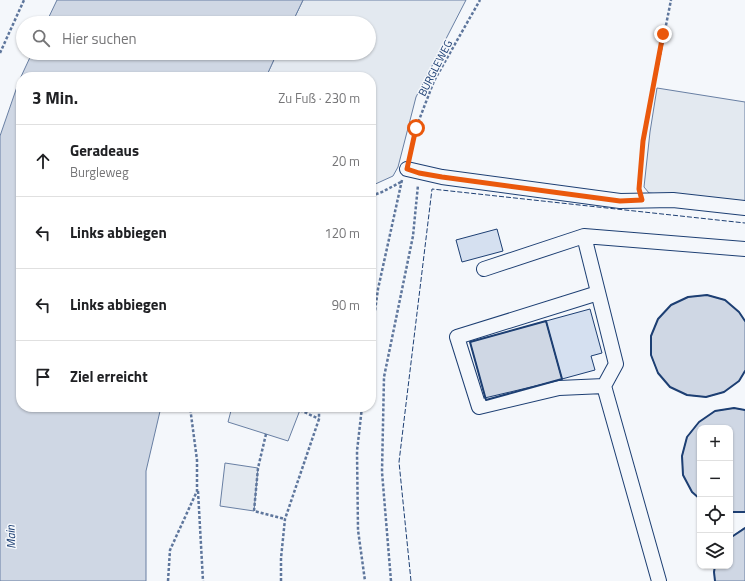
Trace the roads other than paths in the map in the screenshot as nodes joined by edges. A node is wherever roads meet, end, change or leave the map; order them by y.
1 (413, 171) road end
2 (745, 208) edge
3 (584, 236) junction
4 (745, 249) edge
5 (484, 268) dead end
6 (598, 293) junction
7 (604, 386) junction
8 (659, 581) edge

1 - 2 lane
3 - 4 lane
3 - 5 lane
3 - 6 lane
6 - 7 lane
6 - 7 lane
7 - 8 lane

